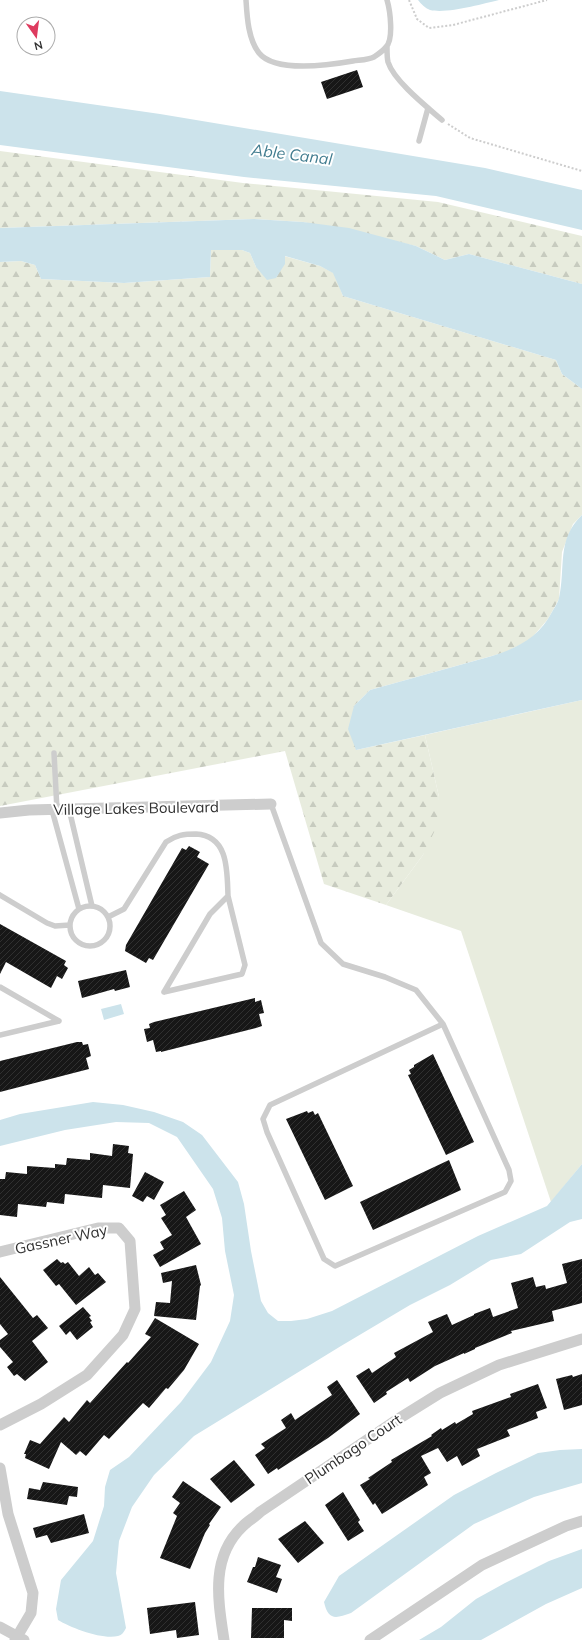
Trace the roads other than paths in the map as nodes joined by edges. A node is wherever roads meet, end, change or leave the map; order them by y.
1 (246, 0) edge
2 (387, 0) edge
3 (387, 46) junction
4 (428, 108) junction
5 (442, 120) road end
6 (419, 141) dead end
7 (54, 753) dead end
8 (271, 804) joint
9 (69, 809) junction
10 (54, 810) junction
11 (0, 814) edge
12 (0, 895) edge
13 (228, 896) junction
14 (92, 906) junction
15 (79, 909) junction
16 (108, 917) junction
17 (70, 925) junction
18 (0, 987) edge
19 (443, 1024) junction
20 (0, 1035) edge
21 (0, 1252) edge
22 (582, 1339) edge
23 (0, 1425) edge
24 (0, 1468) edge
25 (582, 1521) edge
26 (0, 1627) edge
27 (18, 1639) edge
28 (224, 1640) edge
29 (370, 1640) edge

1 - 3 lane
2 - 3 lane
3 - 4 lane
4 - 5 lane
4 - 6 lane
7 - 10 lane
8 - 9 street, Village Lakes Boulevard
8 - 19 lane
9 - 10 street, Village Lakes Boulevard
9 - 14 lane
10 - 11 street, Village Lakes Boulevard
10 - 15 lane
12 - 17 lane
13 - 13 lane
13 - 16 lane
14 - 15 lane
14 - 16 lane
15 - 17 lane
16 - 17 lane
18 - 20 lane
19 - 19 lane
21 - 23 street, Gassner Way
22 - 28 street, Plumbago Court
24 - 27 street
25 - 29 street
26 - 27 street

